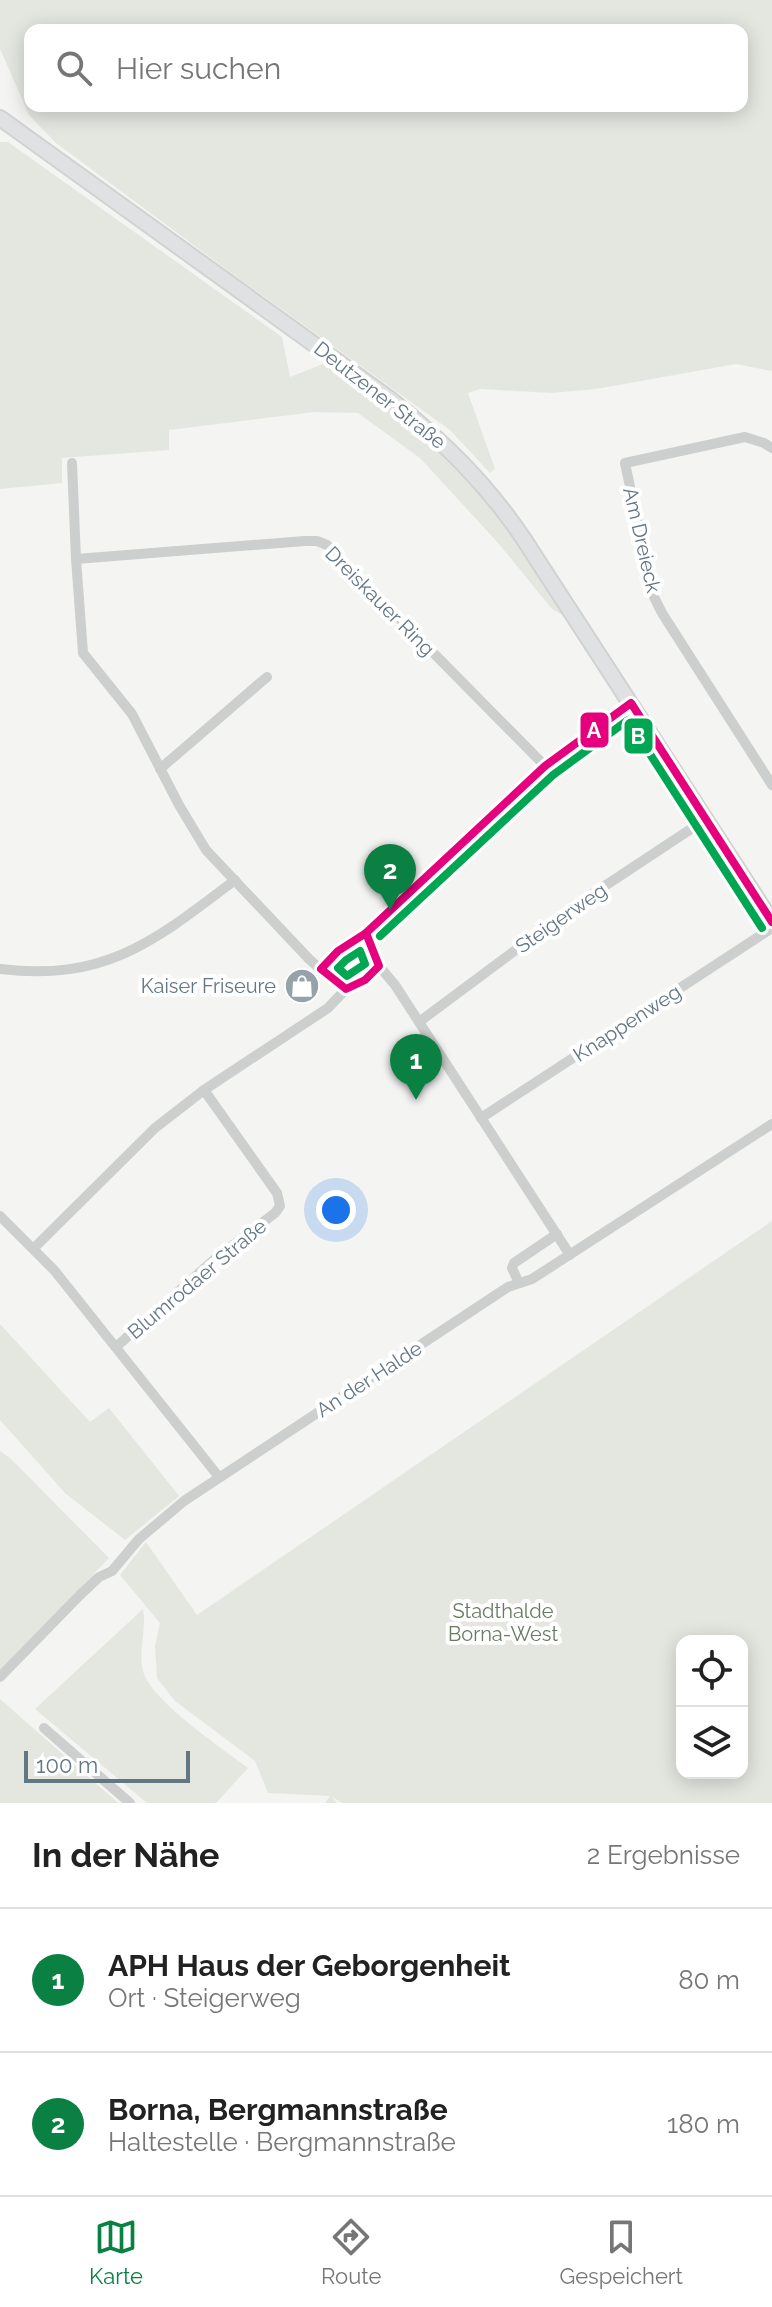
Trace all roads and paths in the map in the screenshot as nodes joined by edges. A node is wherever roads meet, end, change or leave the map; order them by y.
1 (0, 118) edge
2 (772, 448) edge
3 (72, 463) dead end
4 (76, 559) junction
5 (267, 677) dead end
6 (631, 703) junction
7 (545, 766) junction
8 (160, 769) junction
9 (772, 785) edge
10 (706, 819) junction
11 (235, 880) junction
12 (772, 925) edge
13 (366, 933) junction
14 (379, 966) junction
15 (0, 969) edge
16 (321, 969) junction
17 (346, 989) junction
18 (419, 1022) junction
19 (204, 1090) junction
20 (481, 1118) junction
21 (772, 1124) edge
22 (0, 1216) edge
23 (557, 1234) junction
24 (34, 1248) junction
25 (570, 1255) junction
26 (519, 1283) junction
27 (116, 1347) junction
28 (219, 1477) junction
29 (0, 1677) edge
30 (44, 1728) dead end
31 (130, 1803) edge

1 - 6 main road, Deutzener Straße
2 - 9 street, Am Dreieck
3 - 4 street
4 - 7 street, Dreiskauer Ring
4 - 8 street
5 - 8 street
6 - 7 street
6 - 10 main road, Deutzener Straße
7 - 13 street
8 - 11 street
10 - 12 main road, Deutzener Straße
10 - 18 street, Steigerweg
11 - 15 street
11 - 16 street
12 - 20 street, Knappenweg
13 - 14 street
13 - 16 street
14 - 17 street
14 - 18 street
16 - 17 street
17 - 19 street
18 - 20 street
19 - 24 street
19 - 27 street, Blumrodaer Straße
20 - 23 street
21 - 25 street, An der Halde
22 - 24 street
23 - 25 street
23 - 26 street
24 - 27 street
25 - 26 street, An der Halde
26 - 28 street, An der Halde
27 - 28 street
28 - 29 street, An der Halde
30 - 31 street

